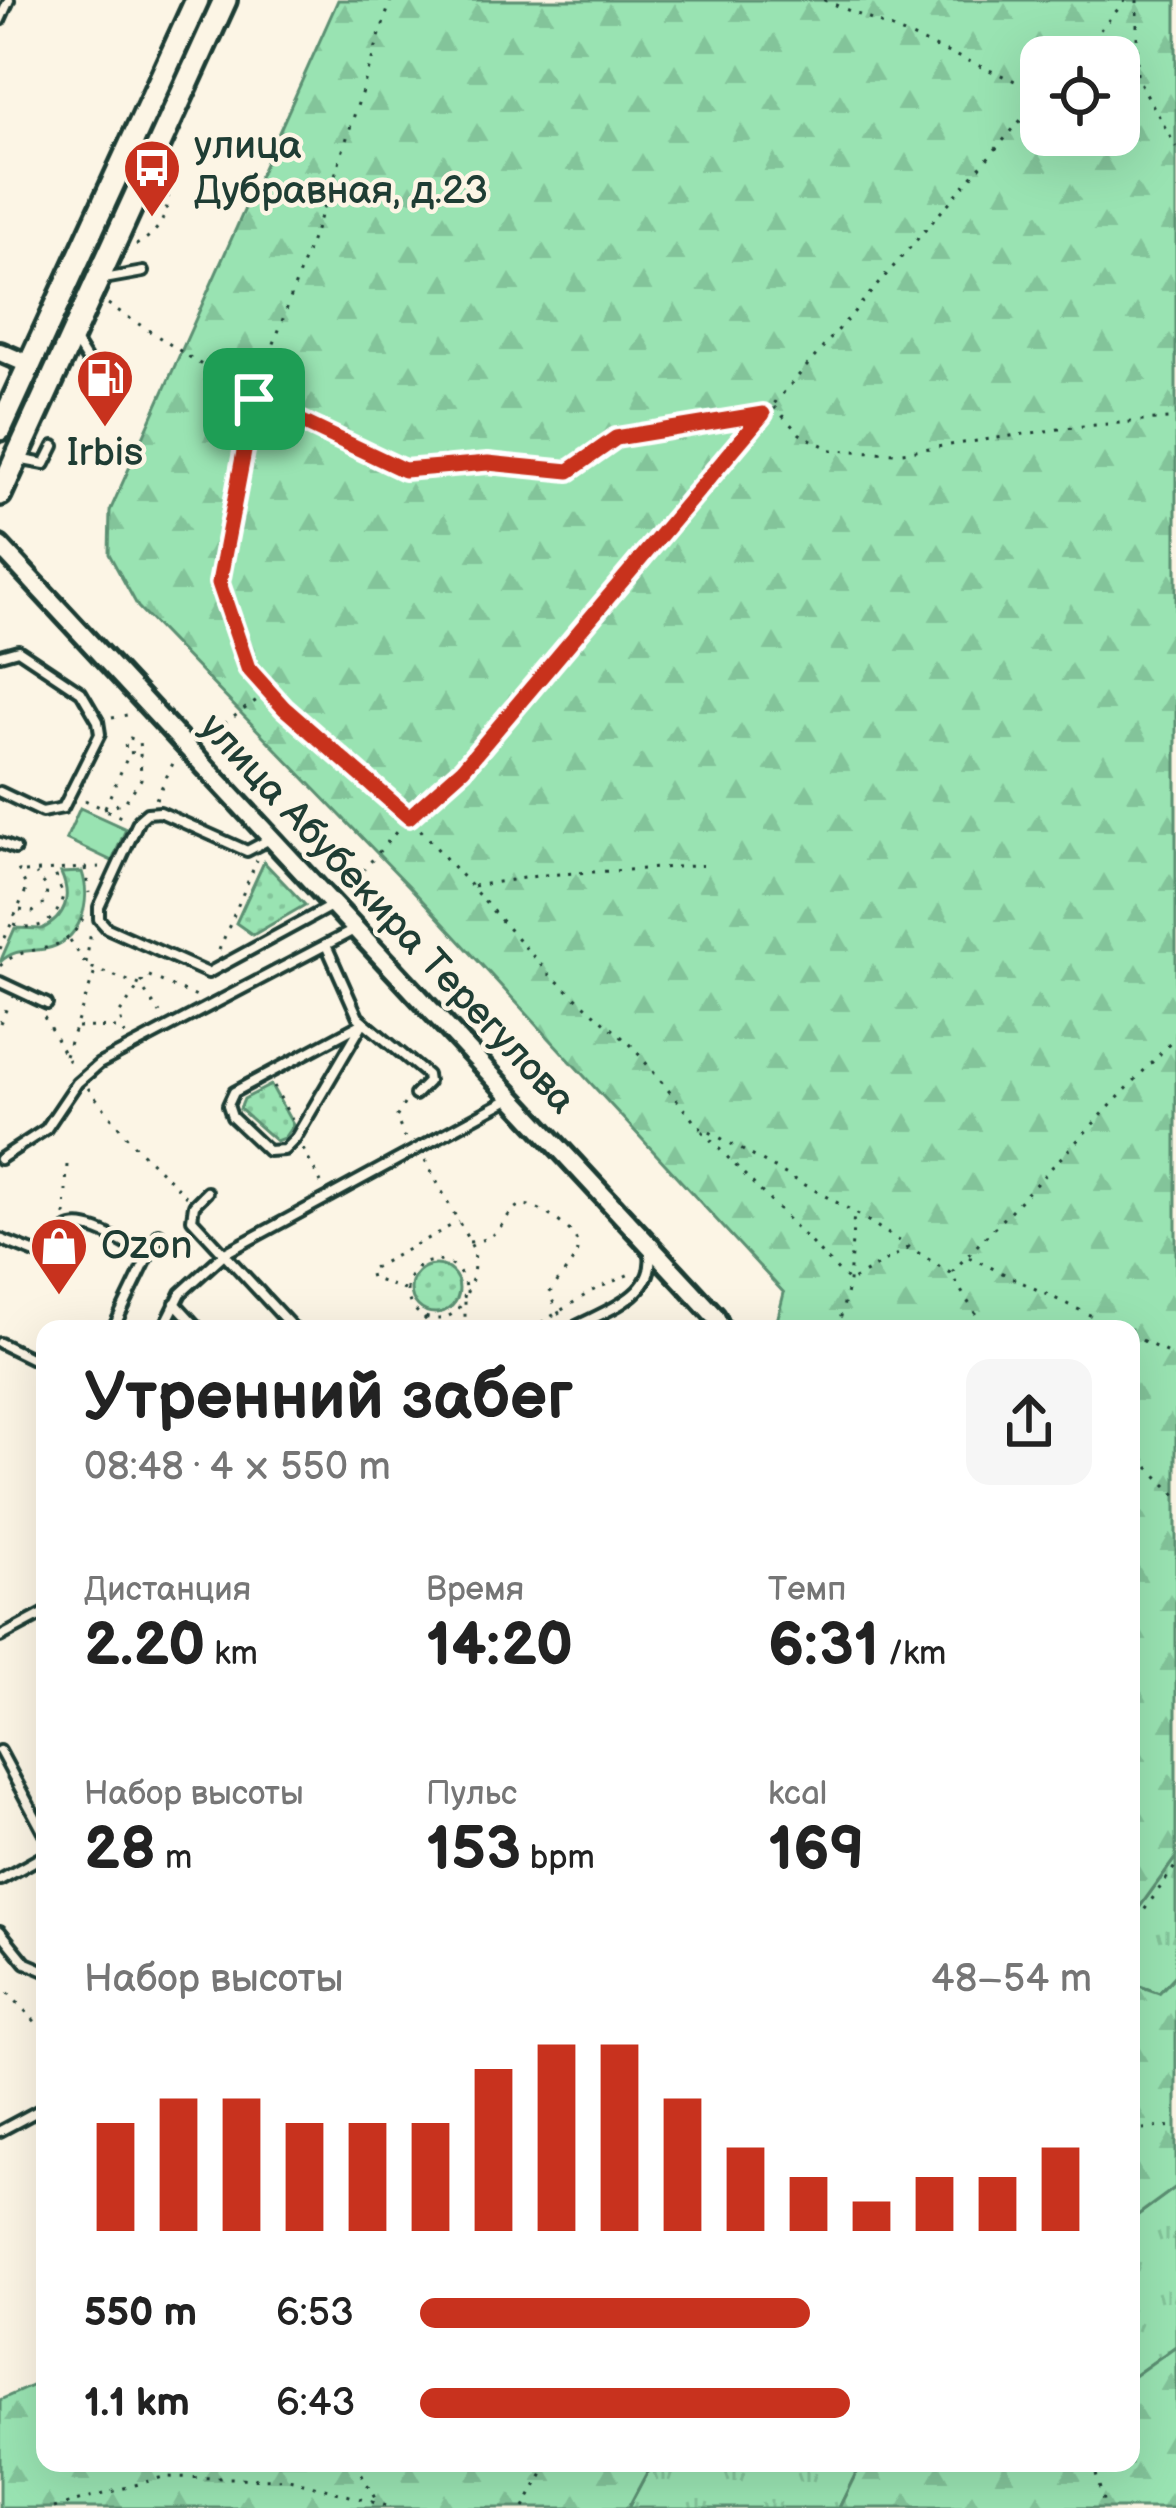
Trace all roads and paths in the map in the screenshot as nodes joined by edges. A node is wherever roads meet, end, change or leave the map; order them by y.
1 (9, 0) edge
2 (197, 0) edge
3 (225, 0) edge
4 (391, 0) edge
5 (824, 0) edge
6 (1126, 0) edge
7 (1137, 0) edge
8 (0, 20) edge
9 (1094, 36) edge
10 (1020, 85) edge
11 (1020, 118) edge
12 (1176, 147) edge
13 (143, 272) dead end
14 (94, 287) junction
15 (70, 337) junction
16 (0, 352) edge
17 (30, 365) junction
18 (90, 365) dead end
19 (53, 375) junction
20 (254, 399) junction
21 (772, 406) junction
22 (763, 414) junction
23 (1176, 423) edge
24 (0, 429) edge
25 (54, 446) dead end
26 (15, 458) junction
27 (0, 494) edge
28 (0, 546) edge
29 (0, 655) edge
30 (268, 691) junction
31 (152, 709) junction
32 (98, 722) junction
33 (186, 746) junction
34 (140, 752) junction
35 (129, 755) junction
36 (0, 792) edge
37 (73, 794) junction
38 (104, 808) junction
39 (150, 812) junction
40 (409, 817) junction
41 (138, 824) junction
42 (271, 838) junction
43 (0, 843) edge
44 (15, 849) joint
45 (254, 850) junction
46 (710, 865) dead end
47 (118, 866) junction
48 (85, 868) junction
49 (54, 871) junction
50 (23, 872) junction
51 (34, 872) junction
52 (471, 887) junction
53 (89, 896) dead end
54 (333, 905) junction
55 (87, 907) dead end
56 (18, 910) junction
57 (99, 919) junction
58 (12, 923) junction
59 (356, 929) junction
60 (69, 938) junction
61 (326, 945) junction
62 (0, 949) edge
63 (86, 965) junction
64 (0, 966) edge
65 (95, 969) junction
66 (208, 973) junction
67 (0, 982) edge
68 (139, 985) junction
69 (10, 1003) dead end
70 (47, 1004) joint
71 (212, 1005) junction
72 (363, 1023) junction
73 (0, 1024) edge
74 (75, 1027) junction
75 (121, 1028) junction
76 (168, 1028) junction
77 (1176, 1037) edge
78 (131, 1048) junction
79 (64, 1058) junction
80 (268, 1074) junction
81 (81, 1078) junction
82 (415, 1095) joint
83 (512, 1097) junction
84 (697, 1125) junction
85 (298, 1135) junction
86 (406, 1140) dead end
87 (419, 1148) junction
88 (0, 1159) edge
89 (67, 1164) dead end
90 (323, 1186) dead end
91 (207, 1192) dead end
92 (194, 1205) junction
93 (854, 1212) junction
94 (458, 1222) junction
95 (65, 1230) junction
96 (158, 1234) dead end
97 (0, 1239) edge
98 (469, 1241) junction
99 (910, 1247) junction
100 (225, 1253) junction
101 (650, 1254) junction
102 (148, 1256) junction
103 (967, 1256) junction
104 (950, 1273) junction
105 (849, 1282) junction
106 (406, 1290) junction
107 (465, 1297) junction
108 (175, 1303) junction
109 (559, 1313) junction
110 (422, 1316) junction
111 (117, 1320) edge
112 (167, 1320) edge
113 (191, 1320) edge
114 (286, 1320) edge
115 (426, 1320) edge
116 (465, 1320) edge
117 (547, 1320) edge
118 (563, 1320) edge
119 (586, 1320) edge
120 (717, 1320) edge
121 (840, 1320) edge
122 (979, 1320) edge
123 (1100, 1320) edge
124 (1140, 1339) edge
125 (0, 1343) edge
126 (1176, 1357) edge
127 (36, 1361) edge
128 (1140, 1459) edge
129 (1176, 1496) edge
130 (36, 1618) edge
131 (0, 1637) edge
132 (0, 1751) edge
133 (36, 1818) edge
134 (36, 1860) edge
135 (1176, 1865) edge
136 (0, 1880) edge
137 (1140, 1916) edge
138 (0, 1931) edge
139 (36, 1967) edge
140 (0, 1984) edge
141 (36, 2022) edge
142 (36, 2112) edge
143 (1176, 2126) edge
144 (1140, 2129) edge
145 (0, 2131) edge
146 (361, 2472) edge
147 (543, 2472) edge
148 (1095, 2472) edge
149 (378, 2504) junction
150 (54, 2508) edge
151 (393, 2508) edge
152 (524, 2508) edge
153 (1105, 2508) edge

1 - 8 lane
2 - 17 street
3 - 14 street
4 - 20 path
5 - 10 path
6 - 9 path
7 - 12 path
11 - 21 path
13 - 14 lane
14 - 15 street
14 - 20 path
15 - 18 lane
15 - 19 street
16 - 17 street
17 - 19 street
17 - 24 street
19 - 26 street
20 - 22 path
20 - 30 path
21 - 22 path
21 - 23 path
22 - 40 path
25 - 26 lane
26 - 27 street
28 - 31 street, улица Абубекира Терегулова
29 - 32 lane
30 - 33 path
30 - 40 path
31 - 32 path
31 - 33 street, улица Абубекира Терегулова
32 - 37 lane
33 - 39 path
33 - 42 street, улица Абубекира Терегулова
34 - 35 path
34 - 35 path
34 - 38 path
35 - 38 path
36 - 37 lane
37 - 38 path
38 - 41 path
39 - 41 lane
39 - 45 lane
40 - 52 path
40 - 54 path
41 - 47 lane
42 - 45 lane
42 - 54 street, улица Абубекира Терегулова
43 - 44 lane
44 - 50 path
45 - 66 path
46 - 52 path
47 - 48 path
47 - 57 lane
48 - 49 path
48 - 53 path
49 - 51 path
49 - 58 path
50 - 51 path
50 - 56 path
51 - 56 path
52 - 84 path
54 - 59 street, улица Абубекира Терегулова
54 - 66 lane
55 - 60 path
56 - 58 path
57 - 63 path
57 - 66 lane
58 - 62 path
59 - 61 lane
59 - 83 street, улица Абубекира Терегулова
60 - 63 path
60 - 64 path
61 - 71 lane
61 - 72 lane
63 - 65 path
65 - 68 path
65 - 74 path
67 - 70 lane
68 - 71 path
68 - 75 path
68 - 76 path
69 - 73 path
70 - 79 path
71 - 76 lane
72 - 80 lane
72 - 82 lane
72 - 85 lane
74 - 75 path
74 - 79 path
75 - 78 path
76 - 78 lane
77 - 103 path
78 - 81 lane
79 - 81 path
80 - 85 path
80 - 85 lane
81 - 88 lane
81 - 92 path
82 - 86 path
83 - 87 lane
83 - 101 street, улица Абубекира Терегулова
84 - 93 path
84 - 105 path
85 - 90 path
87 - 94 path
87 - 100 lane
89 - 95 path
91 - 92 lane
92 - 100 lane
93 - 99 path
93 - 105 path
94 - 98 path
94 - 106 path
95 - 97 lane
95 - 102 lane
96 - 102 lane
98 - 107 path
98 - 109 path
99 - 104 path
99 - 105 path
100 - 108 lane
100 - 114 lane
101 - 109 path
101 - 119 lane
101 - 120 street, улица Абубекира Терегулова
102 - 111 lane
103 - 104 path
103 - 123 path
104 - 122 path
105 - 121 path
106 - 107 path
106 - 110 path
107 - 110 path
107 - 116 path
108 - 112 lane
108 - 113 lane
109 - 117 path
109 - 118 path
110 - 115 path
124 - 126 path
125 - 127 lane
128 - 129 path
130 - 131 lane
132 - 133 lane
134 - 136 lane
135 - 137 path
138 - 139 lane
140 - 141 path
142 - 145 lane
143 - 144 path
146 - 149 path
147 - 152 path
148 - 153 path
149 - 150 path
149 - 151 path

